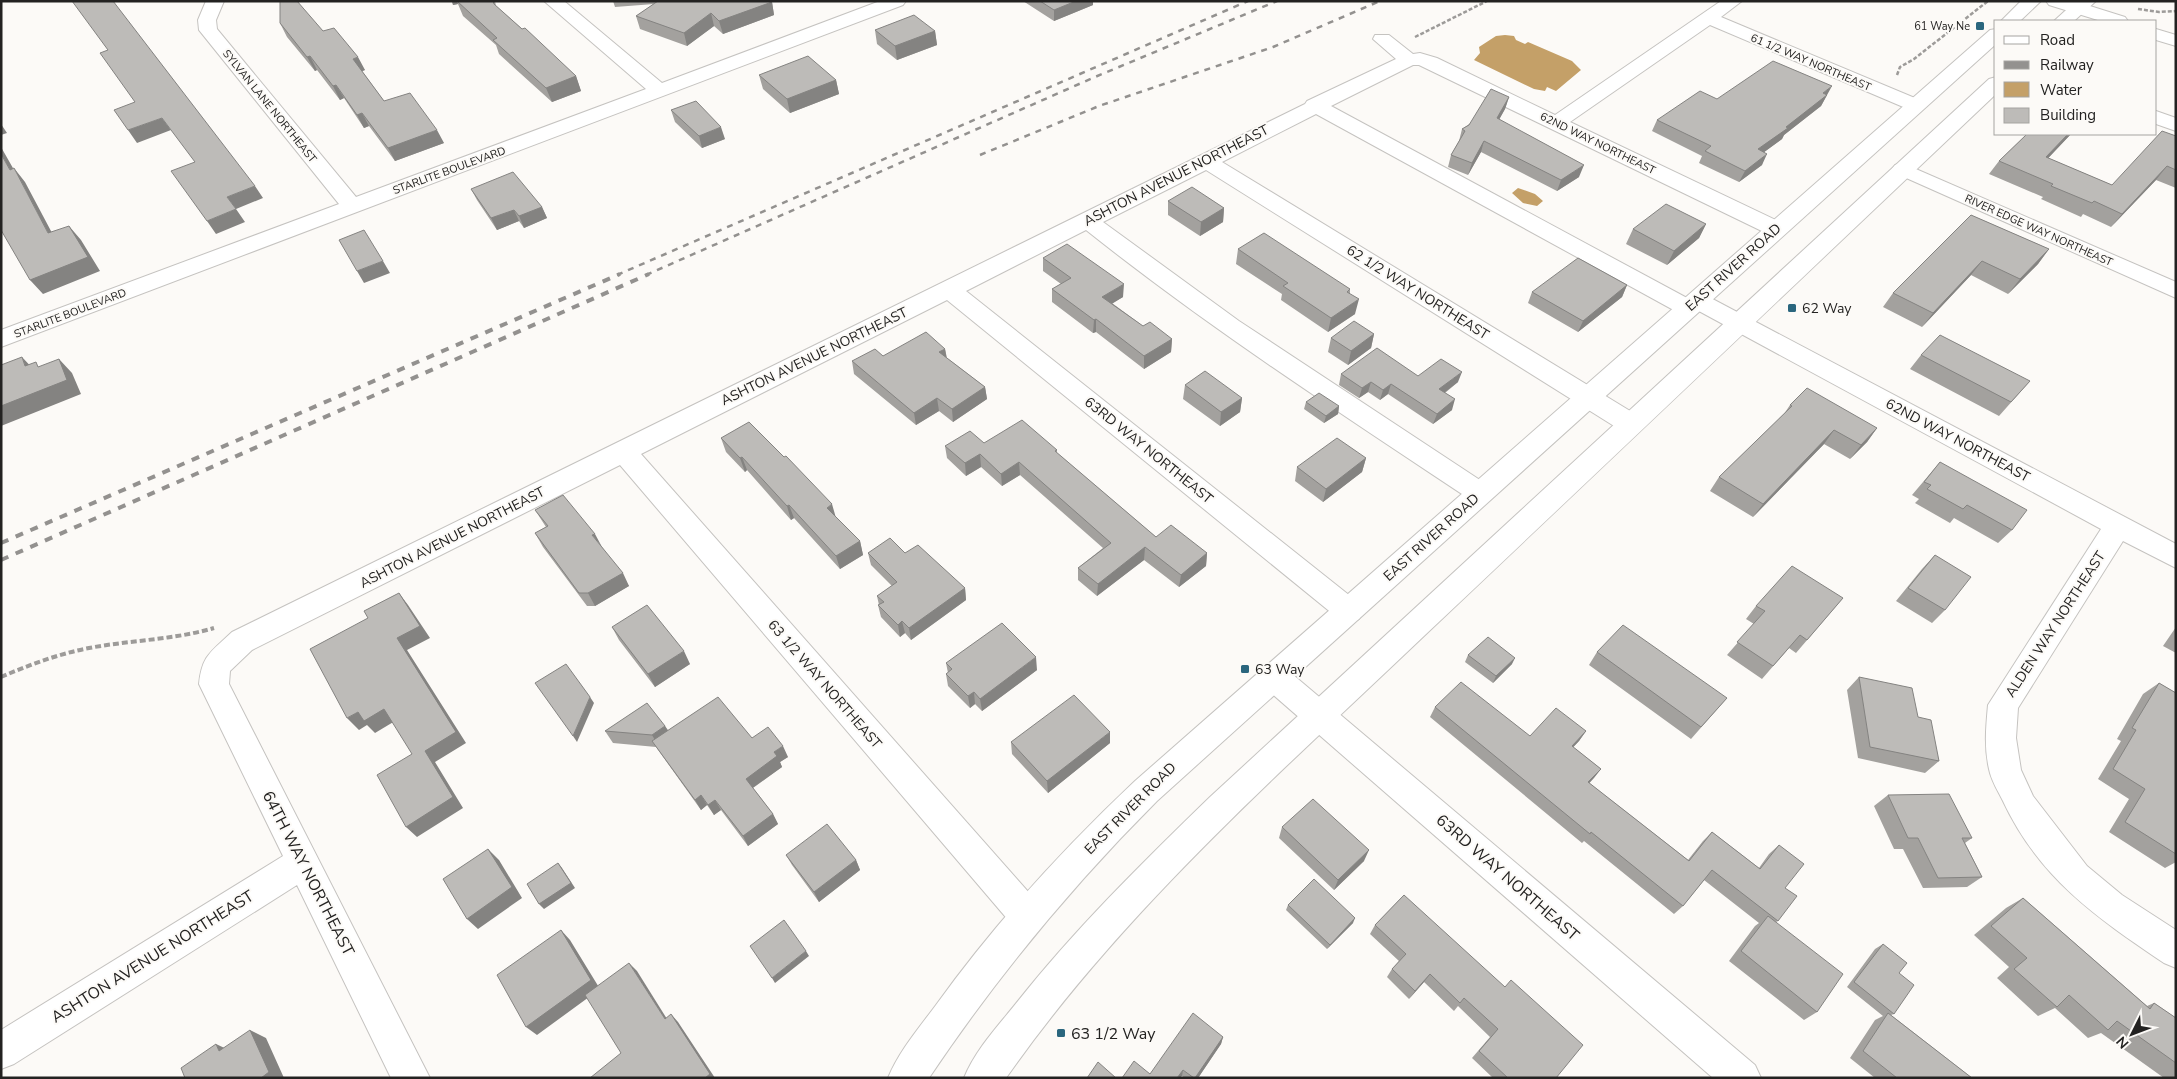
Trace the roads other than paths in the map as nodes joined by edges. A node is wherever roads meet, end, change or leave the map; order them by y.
1 (215, 1) edge
2 (553, 1) edge
3 (897, 1) edge
4 (1733, 1) edge
5 (2032, 1) edge
6 (2055, 1) edge
7 (2083, 5) edge
8 (1708, 18) junction
9 (2011, 20) edge
10 (2064, 20) edge
11 (2117, 20) edge
12 (2157, 34) edge
13 (1994, 36) edge
14 (2176, 41) edge
15 (1401, 51) joint
16 (1994, 85) edge
17 (660, 91) junction
18 (1314, 106) junction
19 (1915, 106) junction
20 (2157, 117) edge
21 (1556, 123) junction
22 (2176, 125) edge
23 (1205, 160) junction
24 (1902, 169) junction
25 (352, 206) junction
26 (1087, 220) junction
27 (1776, 229) junction
28 (949, 289) junction
29 (2176, 291) edge
30 (1692, 304) junction
31 (1741, 323) junction
32 (1, 339) edge
33 (1587, 397) junction
34 (1631, 424) junction
35 (623, 451) junction
36 (1480, 493) junction
37 (2118, 526) junction
38 (2176, 557) edge
39 (1349, 611) junction
40 (216, 666) joint
41 (1274, 677) junction
42 (1320, 716) junction
43 (304, 862) junction
44 (1027, 916) junction
45 (2176, 951) edge
46 (1, 1051) edge
47 (412, 1078) edge
48 (907, 1078) edge
49 (983, 1078) edge
50 (1742, 1078) edge

1 - 25 street, SYLVAN LANE NORTHEAST
2 - 17 street
3 - 17 street, STARLITE BOULEVARD
4 - 8 street
5 - 9 street
6 - 7 street
7 - 10 street
7 - 11 street
8 - 19 street, 61 1/2 WAY NORTHEAST
8 - 21 street
12 - 14 street
13 - 19 street, EAST RIVER ROAD
15 - 18 street, ASHTON AVENUE NORTHEAST
15 - 21 street, 62ND WAY NORTHEAST
16 - 24 street
17 - 25 street, STARLITE BOULEVARD
18 - 23 street, ASHTON AVENUE NORTHEAST
18 - 30 street, 62ND WAY NORTHEAST
19 - 27 street, EAST RIVER ROAD
20 - 22 street
21 - 27 street, 62ND WAY NORTHEAST
23 - 26 street, ASHTON AVENUE NORTHEAST
23 - 33 street, 62 1/2 WAY NORTHEAST
24 - 29 street, RIVER EDGE WAY NORTHEAST
24 - 31 street
25 - 32 street, STARLITE BOULEVARD
26 - 28 street, ASHTON AVENUE NORTHEAST
26 - 36 street
27 - 30 street, EAST RIVER ROAD
28 - 35 street, ASHTON AVENUE NORTHEAST
28 - 39 street, 63RD WAY NORTHEAST
30 - 31 street, 62ND WAY NORTHEAST
30 - 33 street, EAST RIVER ROAD
31 - 34 street
31 - 37 street, 62ND WAY NORTHEAST
33 - 34 street, 62 1/2 WAY NORTHEAST
33 - 36 street, EAST RIVER ROAD
34 - 42 street
35 - 40 street, ASHTON AVENUE NORTHEAST
35 - 44 street, 63 1/2 WAY NORTHEAST
36 - 39 street, EAST RIVER ROAD
37 - 38 street, 62ND WAY NORTHEAST
37 - 45 street, ALDEN WAY NORTHEAST
39 - 41 street, EAST RIVER ROAD
40 - 43 street, 64TH WAY NORTHEAST
41 - 42 street, 63RD WAY NORTHEAST
41 - 44 street, EAST RIVER ROAD
42 - 49 street
42 - 50 street, 63RD WAY NORTHEAST
43 - 46 street, ASHTON AVENUE NORTHEAST
43 - 47 street, 64TH WAY NORTHEAST
44 - 48 street, EAST RIVER ROAD

